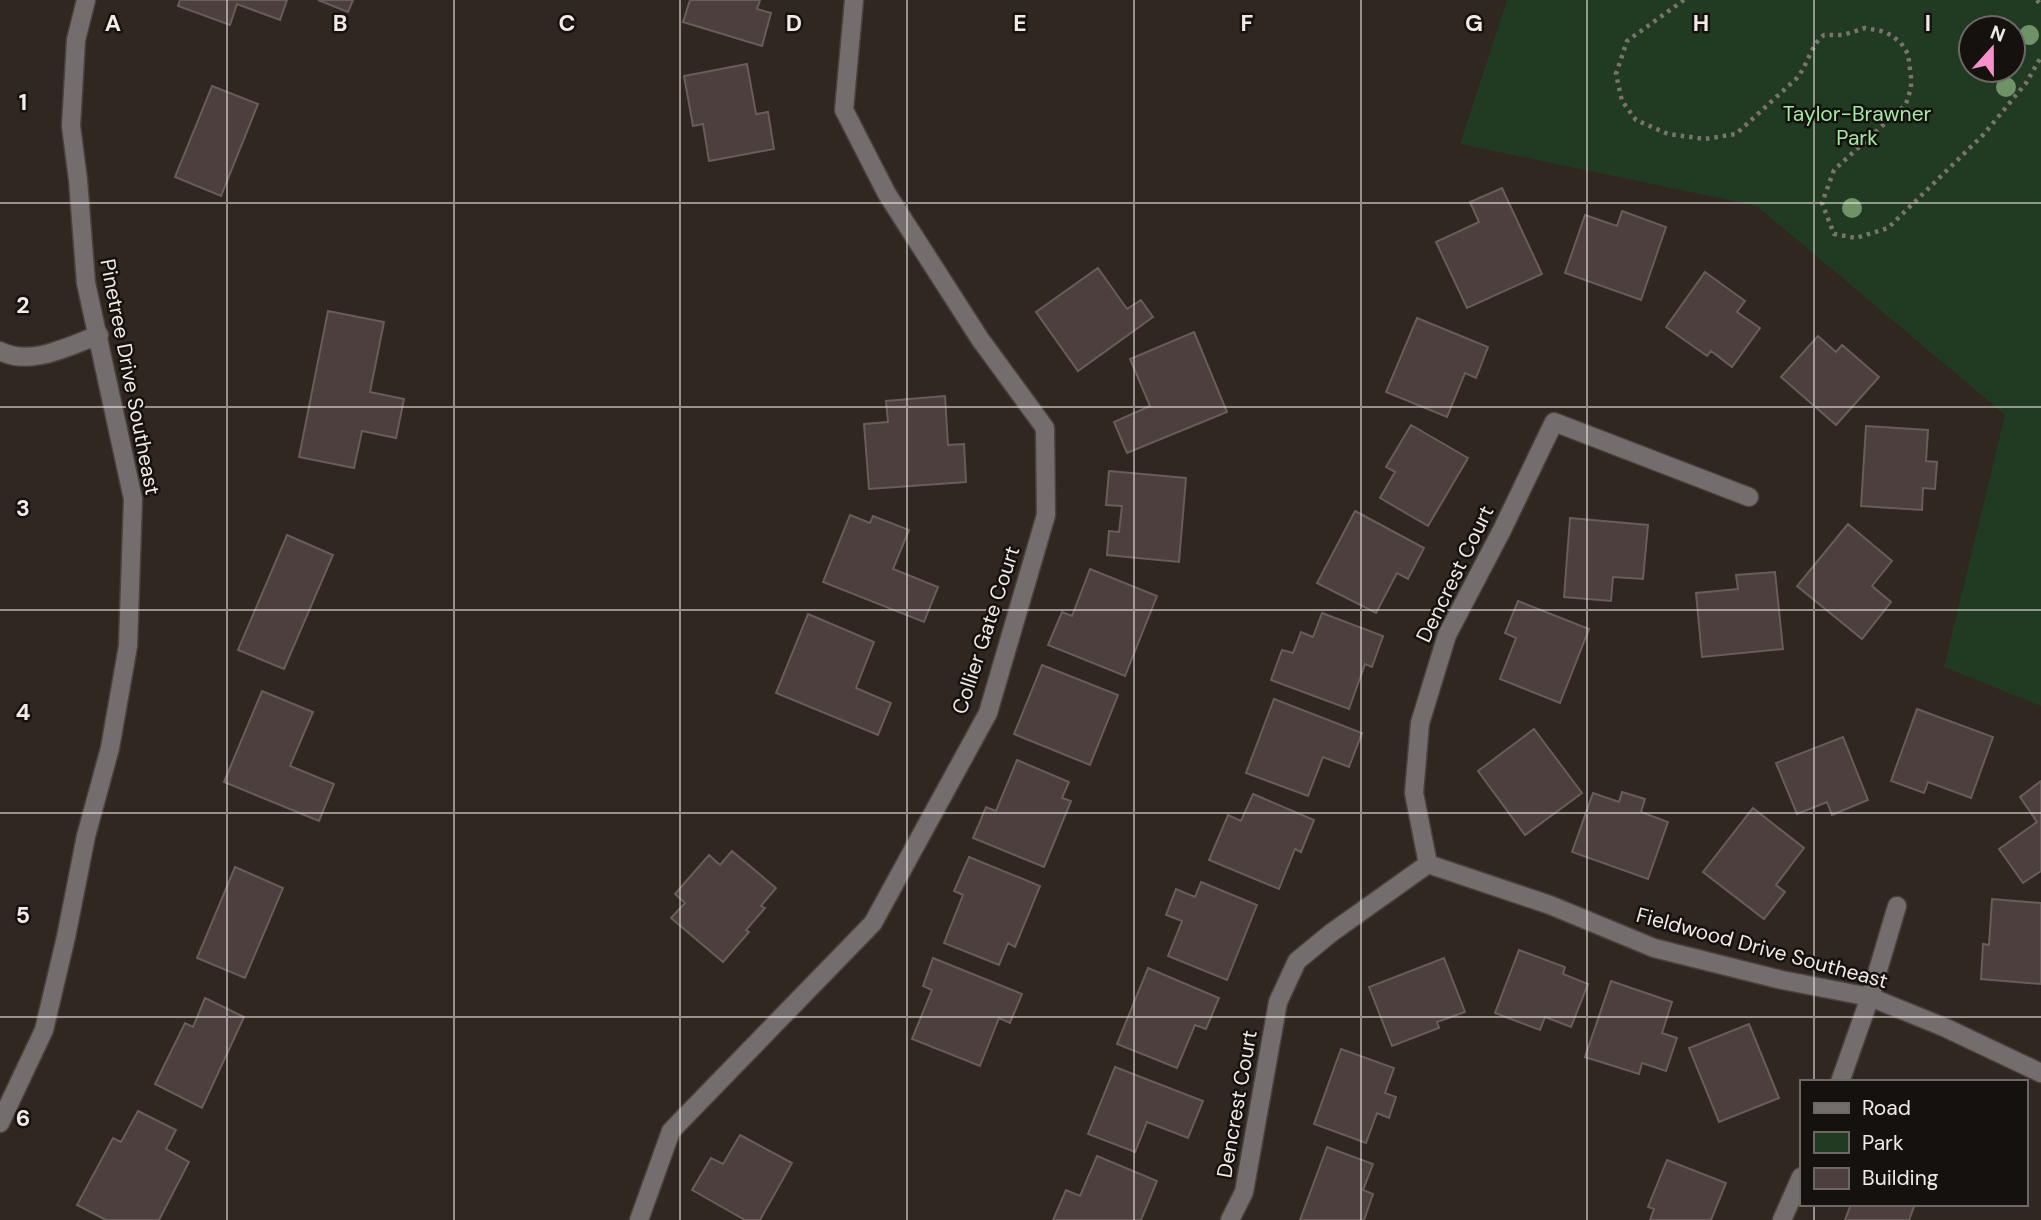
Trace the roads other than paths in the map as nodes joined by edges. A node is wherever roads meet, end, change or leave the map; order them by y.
1 (86, 0) edge
2 (854, 0) edge
3 (99, 335) junction
4 (0, 351) edge
5 (1749, 496) dead end
6 (1428, 864) junction
7 (1897, 906) dead end
8 (1870, 997) junction
9 (2041, 1073) edge
10 (1841, 1080) edge
11 (0, 1123) edge
12 (1800, 1179) edge
13 (639, 1220) edge
14 (1230, 1220) edge
15 (1782, 1220) edge

1 - 3 street, Pinetree Drive Southeast
2 - 13 street, Collier Gate Court
3 - 4 street
3 - 11 street, Pinetree Drive Southeast
5 - 6 street, Dencrest Court
6 - 8 street, Fieldwood Drive Southeast
6 - 14 street, Dencrest Court
7 - 8 street
8 - 9 street, Fieldwood Drive Southeast
8 - 10 street
12 - 15 street

